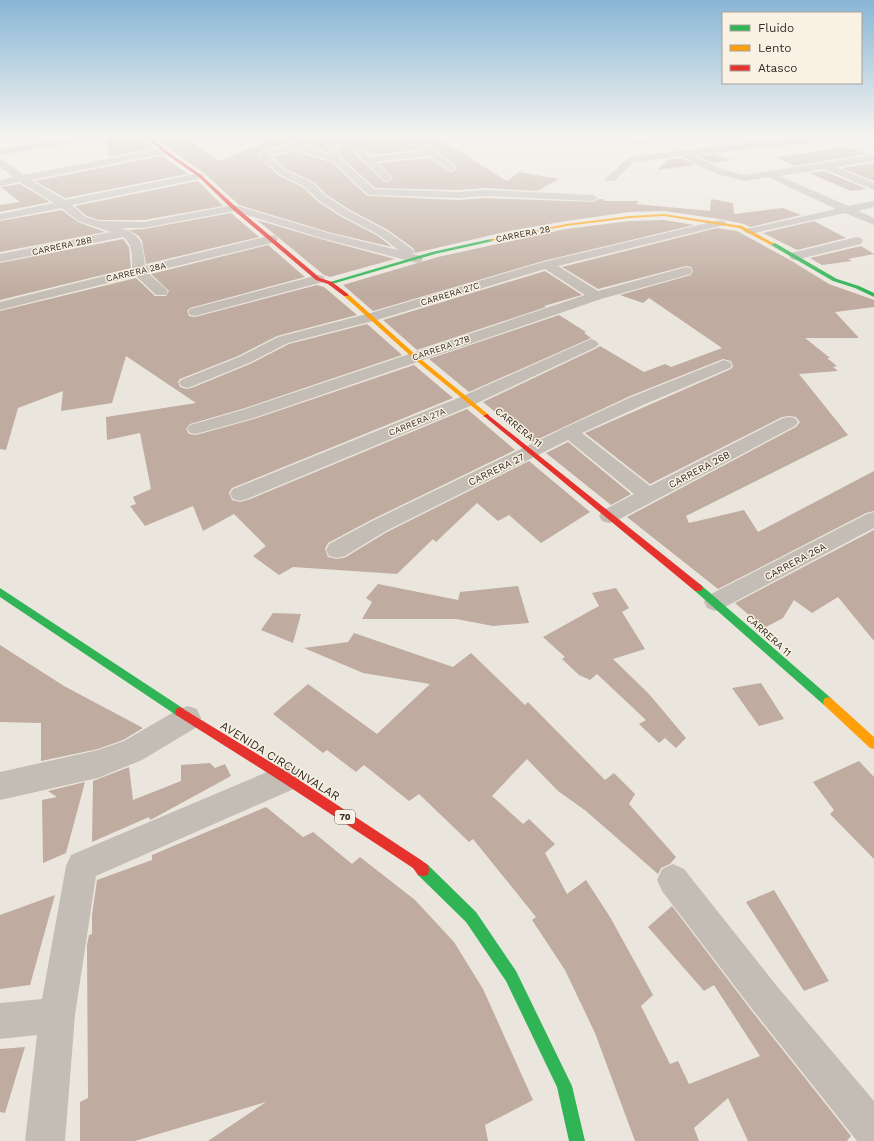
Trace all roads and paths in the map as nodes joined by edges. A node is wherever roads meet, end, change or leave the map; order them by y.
1 (38, 188) edge
2 (141, 188) edge
3 (213, 188) edge
4 (311, 188) edge
5 (367, 188) edge
6 (798, 188) edge
7 (593, 198) dead end
8 (64, 204) junction
9 (874, 204) edge
10 (234, 208) junction
11 (846, 210) junction
12 (0, 218) edge
13 (874, 222) edge
14 (720, 223) junction
15 (101, 224) junction
16 (750, 231) junction
17 (125, 233) junction
18 (272, 239) junction
19 (857, 241) dead end
20 (795, 256) junction
21 (0, 258) edge
22 (417, 259) junction
23 (546, 265) junction
24 (139, 271) junction
25 (686, 271) dead end
26 (324, 281) junction
27 (161, 292) dead end
28 (874, 294) edge
29 (596, 296) junction
30 (0, 306) edge
31 (195, 312) dead end
32 (372, 318) junction
33 (591, 344) dead end
34 (415, 357) junction
35 (724, 364) dead end
36 (186, 383) dead end
37 (469, 400) junction
38 (789, 422) dead end
39 (196, 429) dead end
40 (570, 432) junction
41 (532, 451) junction
42 (240, 494) dead end
43 (648, 495) junction
44 (609, 516) junction
45 (874, 520) edge
46 (337, 550) dead end
47 (0, 592) edge
48 (716, 602) junction
49 (188, 718) junction
50 (874, 744) edge
51 (286, 778) junction
52 (0, 786) edge
53 (673, 880) dead end
54 (57, 1016) junction
55 (0, 1021) edge
56 (874, 1131) edge
57 (45, 1141) edge
58 (577, 1141) edge

1 - 8 street
2 - 8 street
3 - 10 street, CARRERA 11
4 - 22 street
5 - 7 street
6 - 11 street
8 - 12 street
8 - 15 street
9 - 11 street
10 - 15 street, CARRERA 28B
10 - 18 street, CARRERA 11
10 - 22 street
11 - 13 street
11 - 16 street
14 - 16 street, CARRERA 28
14 - 22 street, CARRERA 28
14 - 23 street, CARRERA 27C
15 - 17 street
16 - 20 street, CARRERA 28
17 - 21 street, CARRERA 28B
17 - 24 street
18 - 24 street, CARRERA 28A
18 - 26 street, CARRERA 11
19 - 20 street
20 - 28 street, CARRERA 28
22 - 26 street, CARRERA 28
23 - 29 street
23 - 32 street, CARRERA 27C
24 - 27 street
24 - 30 street, CARRERA 28A
25 - 29 street, CARRERA 27B
26 - 31 street, CARRERA 28
26 - 32 street, CARRERA 11
29 - 34 street, CARRERA 27B
32 - 34 street, CARRERA 11
32 - 36 street, CARRERA 27C
33 - 37 street, CARRERA 27A
34 - 37 street, CARRERA 11
34 - 39 street, CARRERA 27B
35 - 40 street, CARRERA 27
37 - 41 street, CARRERA 11
37 - 42 street, CARRERA 27A
38 - 43 street, CARRERA 26B
40 - 41 street, CARRERA 27
40 - 43 street
41 - 44 street, CARRERA 11
41 - 46 street, CARRERA 27
43 - 44 street, CARRERA 26B
44 - 48 street, CARRERA 11
45 - 48 street, CARRERA 26A
47 - 49 street, AVENIDA CIRCUNVALAR / 70
48 - 50 street, CARRERA 11
49 - 51 street, AVENIDA CIRCUNVALAR / 70
49 - 52 street
51 - 54 street
51 - 58 street, AVENIDA CIRCUNVALAR / 70
53 - 56 street
54 - 55 street
54 - 57 street

